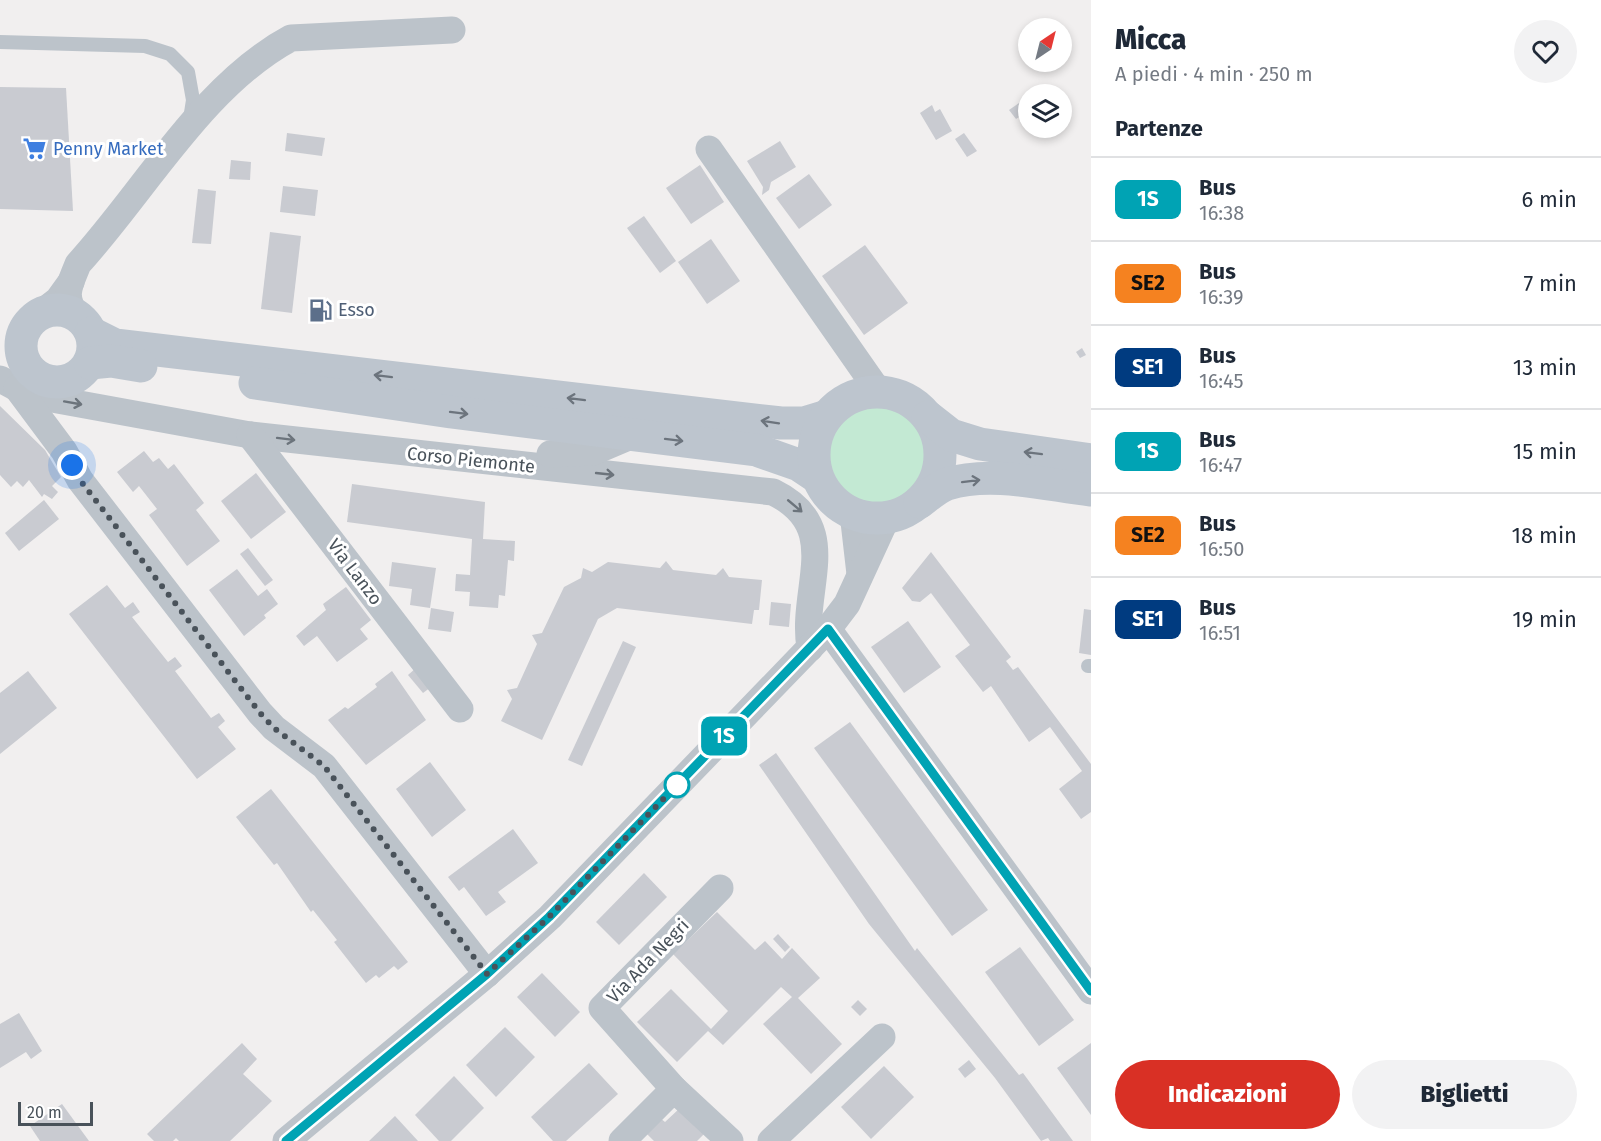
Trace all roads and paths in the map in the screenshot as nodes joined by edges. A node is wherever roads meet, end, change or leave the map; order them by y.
1 (452, 30) dead end
2 (0, 42) edge
3 (189, 127) junction
4 (709, 149) dead end
5 (71, 282) junction
6 (18, 335) edge
7 (86, 337) junction
8 (8, 384) edge
9 (879, 392) junction
10 (827, 416) junction
11 (928, 417) junction
12 (250, 435) junction
13 (633, 435) junction
14 (459, 459) junction
15 (1091, 460) edge
16 (817, 477) junction
17 (1091, 492) edge
18 (918, 503) junction
19 (853, 513) junction
20 (887, 517) junction
21 (860, 574) junction
22 (819, 638) junction
23 (460, 709) dead end
24 (720, 888) dead end
25 (487, 974) junction
26 (1091, 991) edge
27 (882, 1037) dead end
28 (674, 1089) junction
29 (293, 1138) edge
30 (622, 1141) edge
31 (730, 1141) edge
32 (771, 1141) edge

1 - 3 street
2 - 3 lane
3 - 5 street
4 - 9 street
5 - 6 street
5 - 7 street
6 - 7 main road
6 - 7 main road
10 -> 7 main road
7 -> 13 main road
8 -> 12 street, Corso Piemonte
8 - 25 street
9 - 10 main road
9 - 11 main road
10 - 16 main road
15 -> 11 main road
11 - 18 main road
12 -> 14 street, Corso Piemonte
12 - 23 street, Via Lanzo
13 - 14 street
13 -> 16 main road
14 -> 22 street, Corso Piemonte
16 - 19 main road
18 -> 17 main road
18 - 20 main road
19 - 20 main road
19 - 21 street
20 - 21 street
21 - 22 street
22 - 25 street
22 - 26 street
24 - 28 street, Via Ada Negri
25 - 29 street
27 - 32 street
28 - 30 street
28 - 31 street, Via Ada Negri

